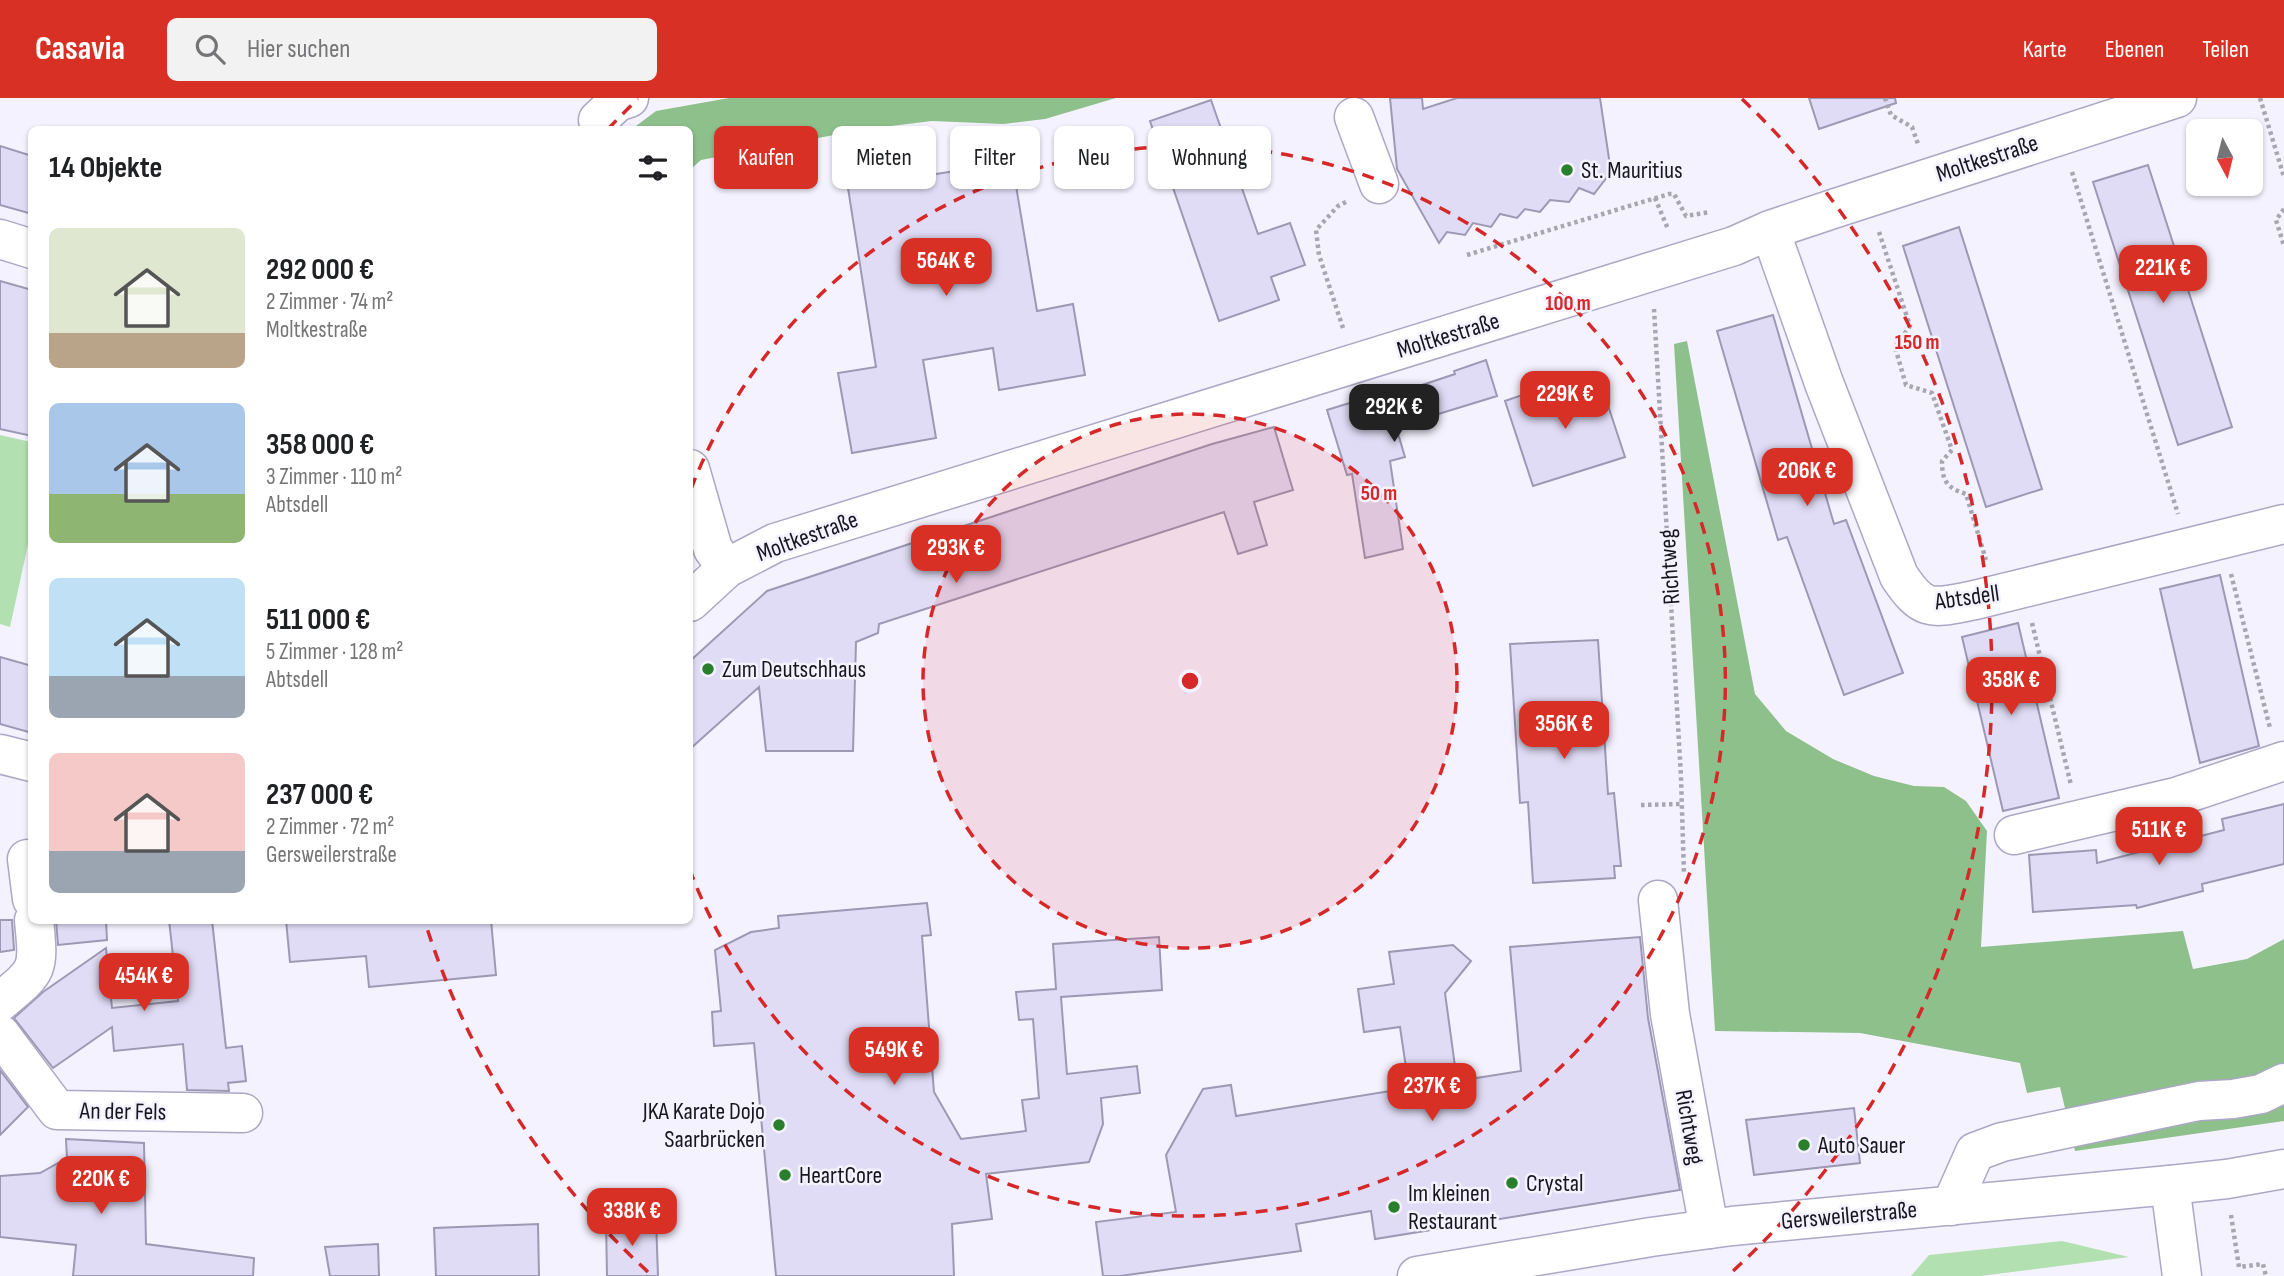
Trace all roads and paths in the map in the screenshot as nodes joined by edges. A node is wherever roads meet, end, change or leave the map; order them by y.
1 (629, 98) edge
2 (1885, 98) edge
3 (2177, 98) edge
4 (2260, 98) edge
5 (596, 116) edge
6 (1354, 117) dead end
7 (1919, 149) dead end
8 (2072, 173) dead end
9 (2284, 177) edge
10 (1379, 184) joint
11 (1656, 198) junction
12 (2284, 209) edge
13 (1718, 219) dead end
14 (1770, 230) junction
15 (1670, 234) dead end
16 (1880, 234) dead end
17 (0, 239) edge
18 (2284, 246) edge
19 (28, 248) edge
20 (1467, 255) dead end
21 (1654, 316) dead end
22 (1344, 332) dead end
23 (693, 479) edge
24 (2172, 495) dead end
25 (2284, 524) edge
26 (2222, 540) junction
27 (1981, 542) dead end
28 (727, 568) junction
29 (2024, 589) junction
30 (693, 599) edge
31 (2268, 722) dead end
32 (0, 754) edge
33 (28, 761) edge
34 (2284, 761) edge
35 (2068, 769) dead end
36 (1681, 804) junction
37 (1641, 805) dead end
38 (1681, 819) dead end
39 (2014, 835) dead end
40 (20, 860) edge
41 (28, 886) edge
42 (1658, 901) dead end
43 (34, 924) edge
44 (0, 1002) edge
45 (0, 1034) edge
46 (2284, 1068) edge
47 (2284, 1083) edge
48 (2199, 1101) junction
49 (243, 1113) dead end
50 (2284, 1168) edge
51 (2170, 1185) junction
52 (1951, 1206) junction
53 (1709, 1228) junction
54 (2235, 1242) dead end
55 (1417, 1276) edge
56 (2182, 1276) edge
57 (2266, 1276) edge

1 - 5 street
2 - 7 path
3 - 14 street, Moltkestraße
4 - 9 path
6 - 10 street
8 - 24 path
10 - 22 path
11 - 13 path
11 - 15 path
11 - 20 path
12 - 18 path
14 - 28 street, Moltkestraße
14 - 29 street, Abtsdell
16 - 27 path
17 - 19 street
21 - 36 path, Richtweg
23 - 28 street
25 - 26 street, Abtsdell
26 - 29 street, Abtsdell
26 - 31 path
28 - 30 street, Moltkestraße
29 - 35 path
32 - 33 street
34 - 39 street
36 - 37 path
36 - 38 path, Richtweg
40 - 41 street
42 - 53 street, Richtweg
43 - 44 street
45 - 49 street, An der Fels
46 - 48 street
47 - 48 street
48 - 52 street
50 - 51 street, Gersweilerstraße
51 - 52 street, Gersweilerstraße
51 - 56 street
52 - 53 street, Gersweilerstraße
53 - 55 street, Gersweilerstraße
54 - 57 path

